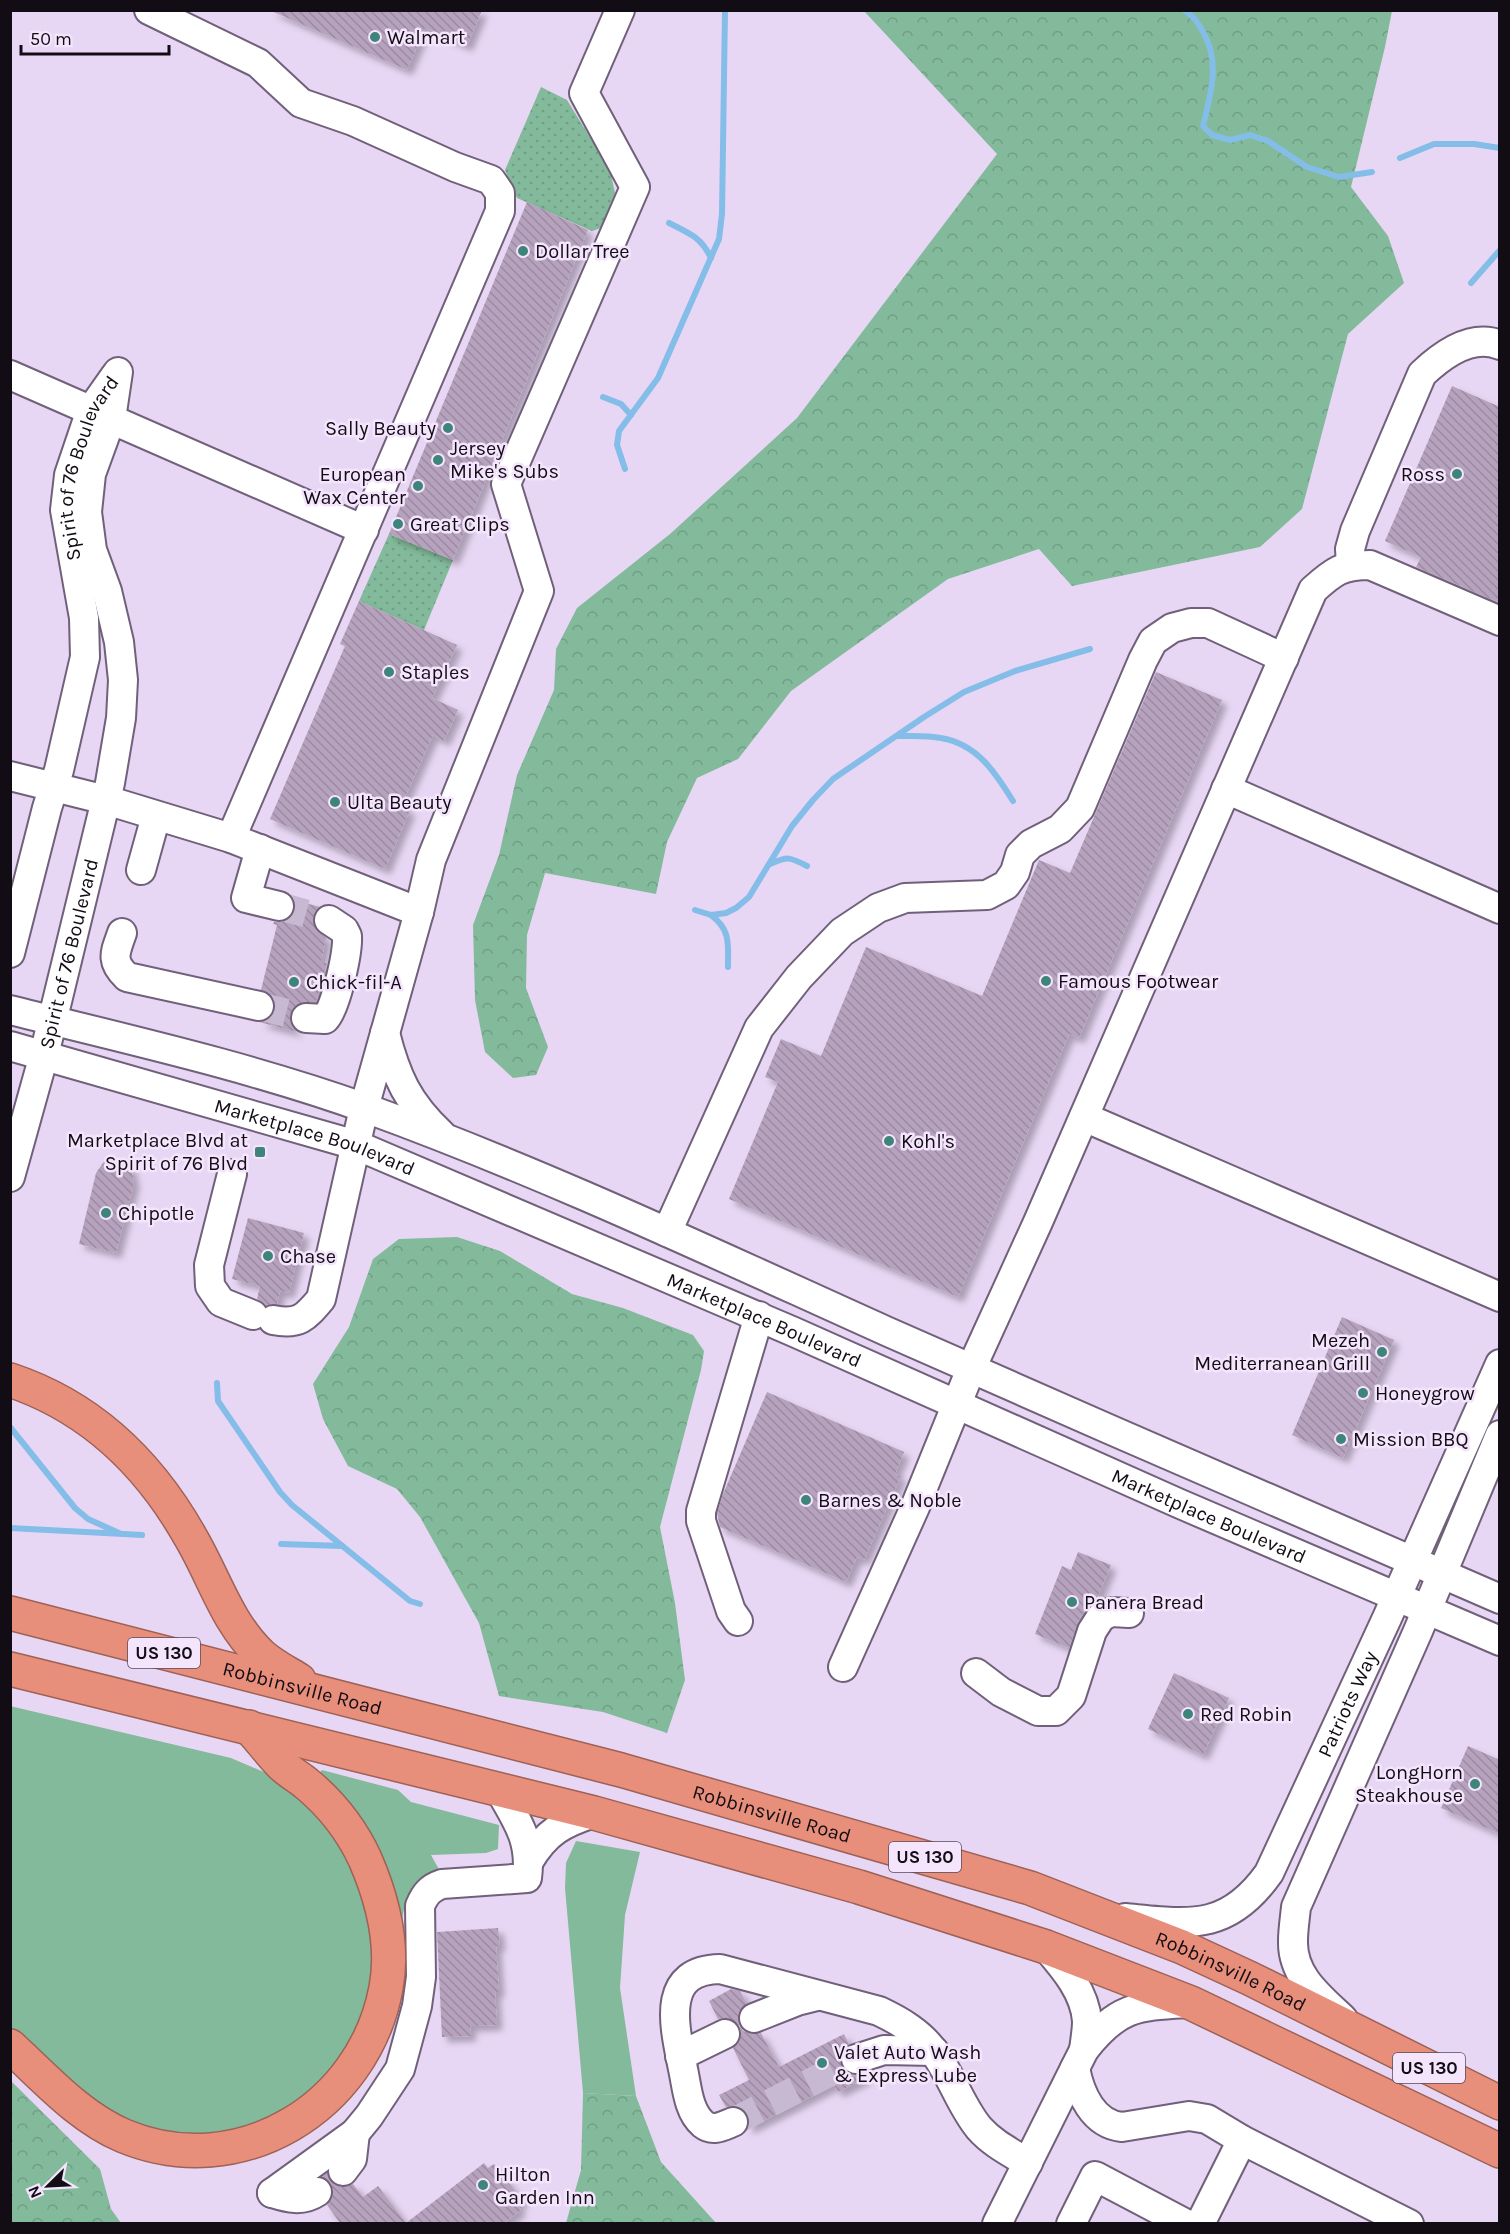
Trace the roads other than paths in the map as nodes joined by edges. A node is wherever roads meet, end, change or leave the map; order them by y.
1 (149, 10) edge
2 (620, 10) edge
3 (1500, 345) edge
4 (10, 375) edge
5 (101, 415) junction
6 (364, 531) junction
7 (1350, 565) junction
8 (1500, 621) edge
9 (1284, 658) junction
10 (10, 776) edge
11 (54, 787) junction
12 (1227, 789) junction
13 (106, 800) junction
14 (156, 816) junction
15 (231, 837) junction
16 (260, 849) junction
17 (141, 870) dead end
18 (279, 906) tunnel mouth
19 (1500, 909) edge
20 (419, 912) junction
21 (329, 920) tunnel mouth
22 (122, 933) dead end
23 (10, 953) edge
24 (259, 1006) tunnel mouth
25 (10, 1010) edge
26 (306, 1018) tunnel mouth
27 (52, 1020) junction
28 (385, 1032) junction
29 (10, 1046) edge
30 (44, 1055) junction
31 (364, 1107) junction
32 (1084, 1117) junction
33 (445, 1138) junction
34 (356, 1145) junction
35 (232, 1174) dead end
36 (10, 1177) edge
37 (666, 1233) junction
38 (1500, 1297) edge
39 (759, 1316) junction
40 (1500, 1364) edge
41 (971, 1369) junction
42 (10, 1380) edge
43 (956, 1405) junction
44 (1500, 1435) edge
45 (1411, 1560) junction
46 (1442, 1574) junction
47 (1396, 1597) junction
48 (1500, 1599) edge
49 (1427, 1611) junction
50 (10, 1613) edge
51 (1129, 1613) dead end
52 (738, 1621) dead end
53 (1500, 1641) edge
54 (843, 1666) dead end
55 (10, 1669) edge
56 (976, 1673) dead end
57 (318, 1693) junction
58 (249, 1727) junction
59 (499, 1789) junction
60 (594, 1813) junction
61 (528, 1870) junction
62 (1102, 1916) junction
63 (1046, 1947) junction
64 (818, 1996) junction
65 (1191, 2003) junction
66 (754, 2018) dead end
67 (1358, 2033) junction
68 (725, 2034) dead end
69 (10, 2046) edge
70 (934, 2051) junction
71 (680, 2056) junction
72 (856, 2059) tunnel mouth
73 (1080, 2059) junction
74 (1500, 2103) edge
75 (733, 2122) tunnel mouth
76 (354, 2133) junction
77 (1242, 2140) junction
78 (1500, 2151) edge
79 (1028, 2163) junction
80 (343, 2171) dead end
81 (316, 2192) dead end
82 (997, 2223) edge
83 (1071, 2223) edge
84 (1186, 2223) edge
85 (1200, 2223) edge
86 (1409, 2223) edge

1 - 6 street
2 - 20 street
3 - 7 street
4 - 5 street
5 - 6 street
5 - 11 street, Spirit of 76 Boulevard
5 - 13 street, Spirit of 76 Boulevard
6 - 15 street
7 - 8 street
7 - 9 street
9 - 12 street
9 - 37 street
10 - 11 street
11 - 13 street
11 - 23 street, Spirit of 76 Boulevard
12 - 19 street
12 - 32 street
13 - 14 street
13 - 27 street, Spirit of 76 Boulevard
14 - 15 street
14 - 17 street
15 - 16 street
16 - 18 street
16 - 20 street
20 - 28 street
21 - 26 street
22 - 24 street
25 - 27 street, Marketplace Boulevard
27 - 30 street, Spirit of 76 Boulevard
27 - 31 street, Marketplace Boulevard
28 - 31 street
28 - 33 street
29 - 30 street, Marketplace Boulevard
30 - 34 street, Marketplace Boulevard
30 - 36 street, Spirit of 76 Boulevard
31 - 33 street, Marketplace Boulevard
31 - 34 street
32 - 38 street
32 - 41 street
33 - 37 street, Marketplace Boulevard
34 - 35 street
34 - 39 street, Marketplace Boulevard
37 - 41 street, Marketplace Boulevard
39 - 43 street, Marketplace Boulevard
39 - 52 street
40 - 45 street, Patriots Way
41 - 43 street
41 - 45 street, Marketplace Boulevard
42 - 57 highway
43 - 47 street, Marketplace Boulevard
43 - 54 street
44 - 46 street, Patriots Way
45 - 46 street, Marketplace Boulevard
45 - 47 street, Patriots Way
46 - 48 street, Marketplace Boulevard
46 - 49 street, Patriots Way
47 - 49 street, Marketplace Boulevard
47 - 62 street, Patriots Way
49 - 53 street, Marketplace Boulevard
49 - 67 street, Patriots Way
50 - 57 highway, Robbinsville Road / US 130
51 - 56 street
55 - 58 highway, US 130
57 - 62 highway, Robbinsville Road / US 130
58 - 59 highway, US 130
58 - 69 highway
59 - 60 highway, US 130
59 - 61 street
60 - 61 street
60 - 63 highway, US 130
61 - 76 street
62 - 67 highway, Robbinsville Road / US 130
63 - 65 highway, US 130
63 - 73 street
64 - 66 street
64 - 70 street
64 - 71 street
65 - 73 street
65 - 78 highway, US 130
67 - 74 highway, Robbinsville Road / US 130
68 - 71 street
70 - 72 street
70 - 79 street
71 - 75 street
73 - 77 street
73 - 79 street
76 - 80 street
76 - 81 street
77 - 85 street
77 - 86 street
79 - 82 street
83 - 84 street

